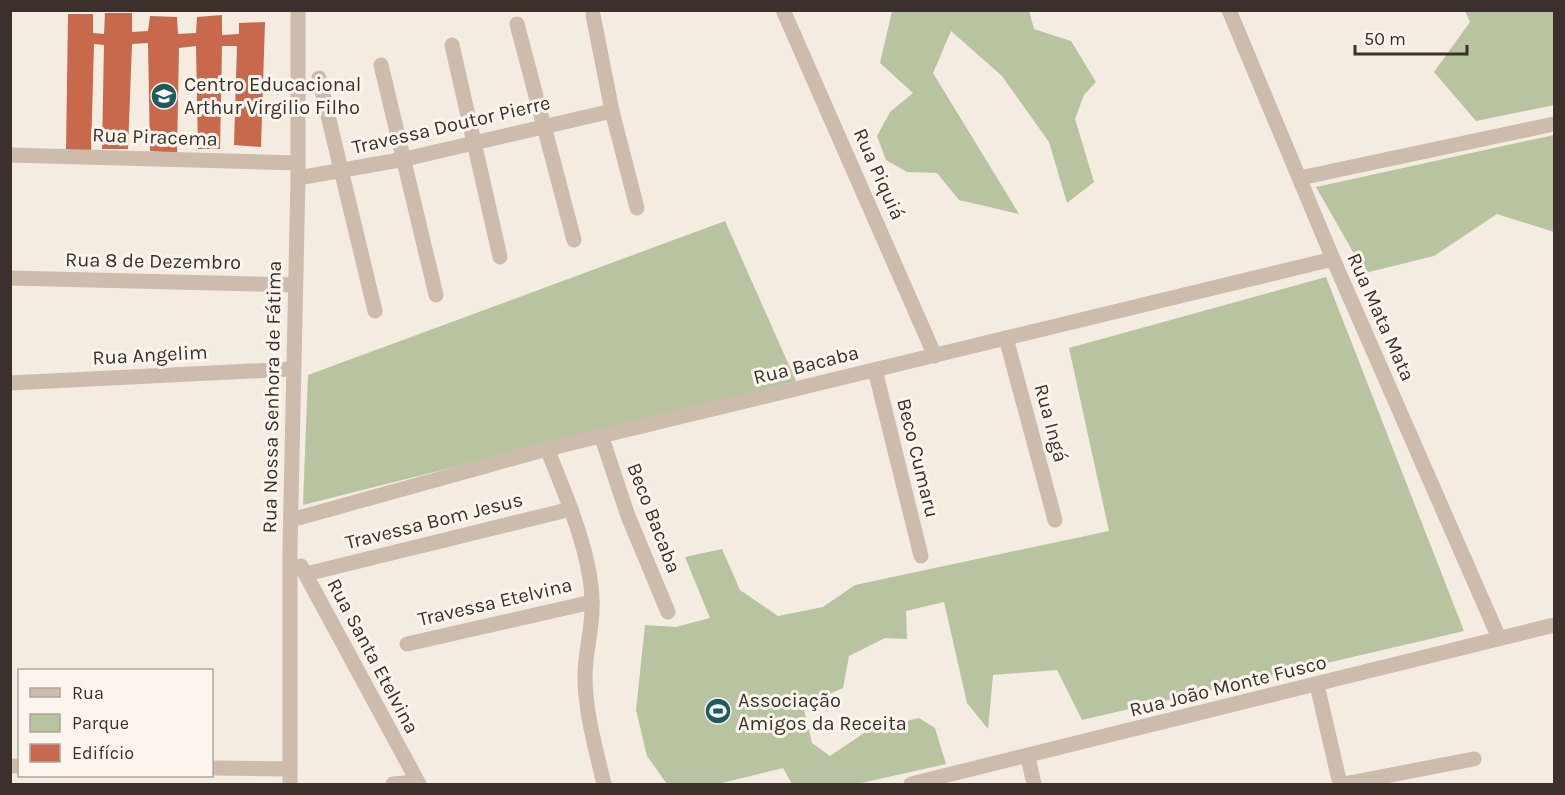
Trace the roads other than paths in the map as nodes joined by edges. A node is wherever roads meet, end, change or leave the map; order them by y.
1 (298, 10) edge
2 (783, 10) edge
3 (1229, 10) edge
4 (593, 15) dead end
5 (517, 24) dead end
6 (452, 45) dead end
7 (381, 65) dead end
8 (319, 78) dead end
9 (612, 111) junction
10 (1554, 124) edge
11 (543, 126) junction
12 (474, 142) junction
13 (10, 155) edge
14 (405, 159) junction
15 (298, 170) junction
16 (340, 171) junction
17 (1300, 178) junction
18 (637, 208) dead end
19 (574, 240) dead end
20 (500, 257) dead end
21 (1332, 259) junction
22 (10, 279) edge
23 (296, 285) junction
24 (436, 295) dead end
25 (375, 311) dead end
26 (1006, 338) junction
27 (935, 356) junction
28 (292, 369) junction
29 (875, 370) junction
30 (10, 383) edge
31 (602, 438) junction
32 (547, 449) junction
33 (571, 509) junction
34 (291, 520) junction
35 (1055, 520) dead end
36 (290, 548) junction
37 (921, 556) dead end
38 (306, 574) junction
39 (592, 602) junction
40 (668, 612) dead end
41 (1554, 625) edge
42 (1499, 638) junction
43 (407, 644) dead end
44 (1317, 685) junction
45 (1028, 756) junction
46 (1474, 759) dead end
47 (213, 768) edge
48 (290, 777) edge
49 (418, 783) edge
50 (393, 784) edge
51 (604, 784) edge
52 (910, 784) edge
53 (1034, 784) edge
54 (1340, 784) edge
55 (1344, 784) edge

1 - 15 street, Rua Nossa Senhora de Fátima
2 - 27 street, Rua Piquiá
3 - 17 street, Rua Mata Mata
4 - 9 street
5 - 11 street
6 - 12 street
7 - 14 street
8 - 16 street
9 - 11 street, Travessa Doutor Pierre
9 - 18 street
10 - 17 street
11 - 12 street, Travessa Doutor Pierre
11 - 19 street
12 - 14 street, Travessa Doutor Pierre
12 - 20 street
13 - 15 street, Rua Piracema
14 - 16 street, Travessa Doutor Pierre
14 - 24 street
15 - 16 street, Travessa Doutor Pierre
15 - 23 street, Rua Nossa Senhora de Fátima
16 - 25 street
17 - 21 street, Rua Mata Mata
21 - 26 street, Rua Bacaba
21 - 42 street, Rua Mata Mata
22 - 23 street, Rua 8 de Dezembro
23 - 28 street, Rua Nossa Senhora de Fátima
26 - 27 street, Rua Bacaba
26 - 35 street, Rua Ingá
27 - 29 street, Rua Bacaba
28 - 30 street, Rua Angelim
28 - 34 street, Rua Nossa Senhora de Fátima
29 - 31 street, Rua Bacaba
29 - 37 street, Beco Cumaru
31 - 32 street, Rua Bacaba
31 - 40 street, Beco Bacaba
32 - 33 street
32 - 34 street, Rua Bacaba
33 - 38 street, Travessa Bom Jesus
33 - 39 street
34 - 36 street, Rua Nossa Senhora de Fátima
36 - 38 street, Rua Santa Etelvina
36 - 48 street, Rua Nossa Senhora de Fátima
38 - 49 street, Rua Santa Etelvina
39 - 43 street, Travessa Etelvina
39 - 51 street
41 - 42 street, Rua João Monte Fusco
42 - 44 street, Rua João Monte Fusco
44 - 45 street, Rua João Monte Fusco
44 - 54 street
45 - 52 street, Rua João Monte Fusco
45 - 53 street
46 - 55 street
47 - 48 street
49 - 50 street

